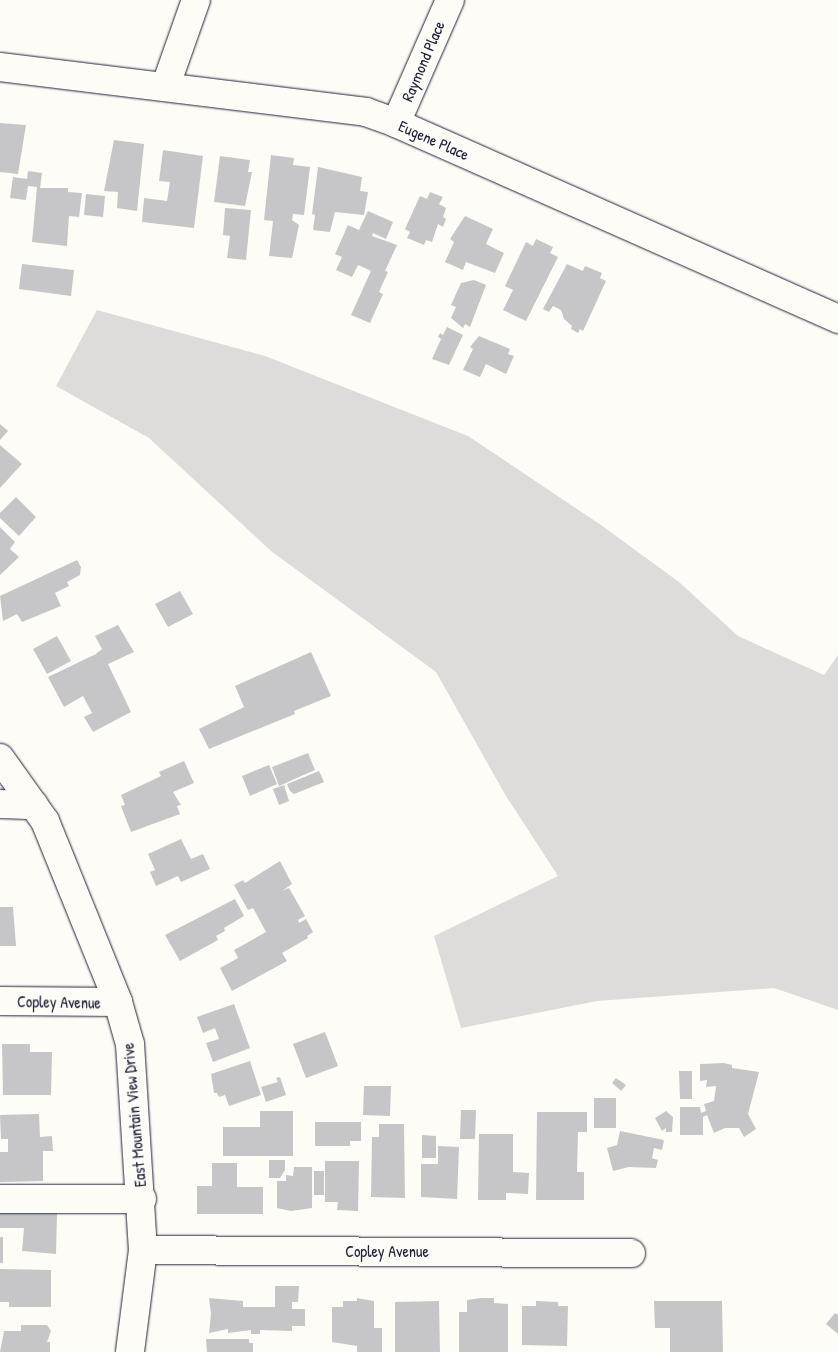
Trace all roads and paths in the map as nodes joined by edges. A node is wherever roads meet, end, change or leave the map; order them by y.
1 (196, 0) edge
2 (450, 0) edge
3 (0, 67) edge
4 (166, 85) junction
5 (396, 123) junction
6 (838, 319) edge
7 (0, 758) edge
8 (0, 804) edge
9 (34, 805) junction
10 (0, 1001) edge
11 (118, 1002) junction
12 (0, 1199) edge
13 (142, 1199) junction
14 (143, 1250) junction
15 (630, 1253) dead end
16 (130, 1352) edge

1 - 4 street
2 - 5 street, Raymond Place
3 - 4 street, Eugene Place
4 - 5 street, Eugene Place
5 - 6 street, Eugene Place
7 - 9 street, East Mountain View Drive
8 - 9 street
9 - 11 street, East Mountain View Drive
10 - 11 street, Copley Avenue
11 - 13 street, East Mountain View Drive
12 - 13 street
13 - 14 street, East Mountain View Drive
14 - 15 street, Copley Avenue
14 - 16 street, East Mountain View Drive

